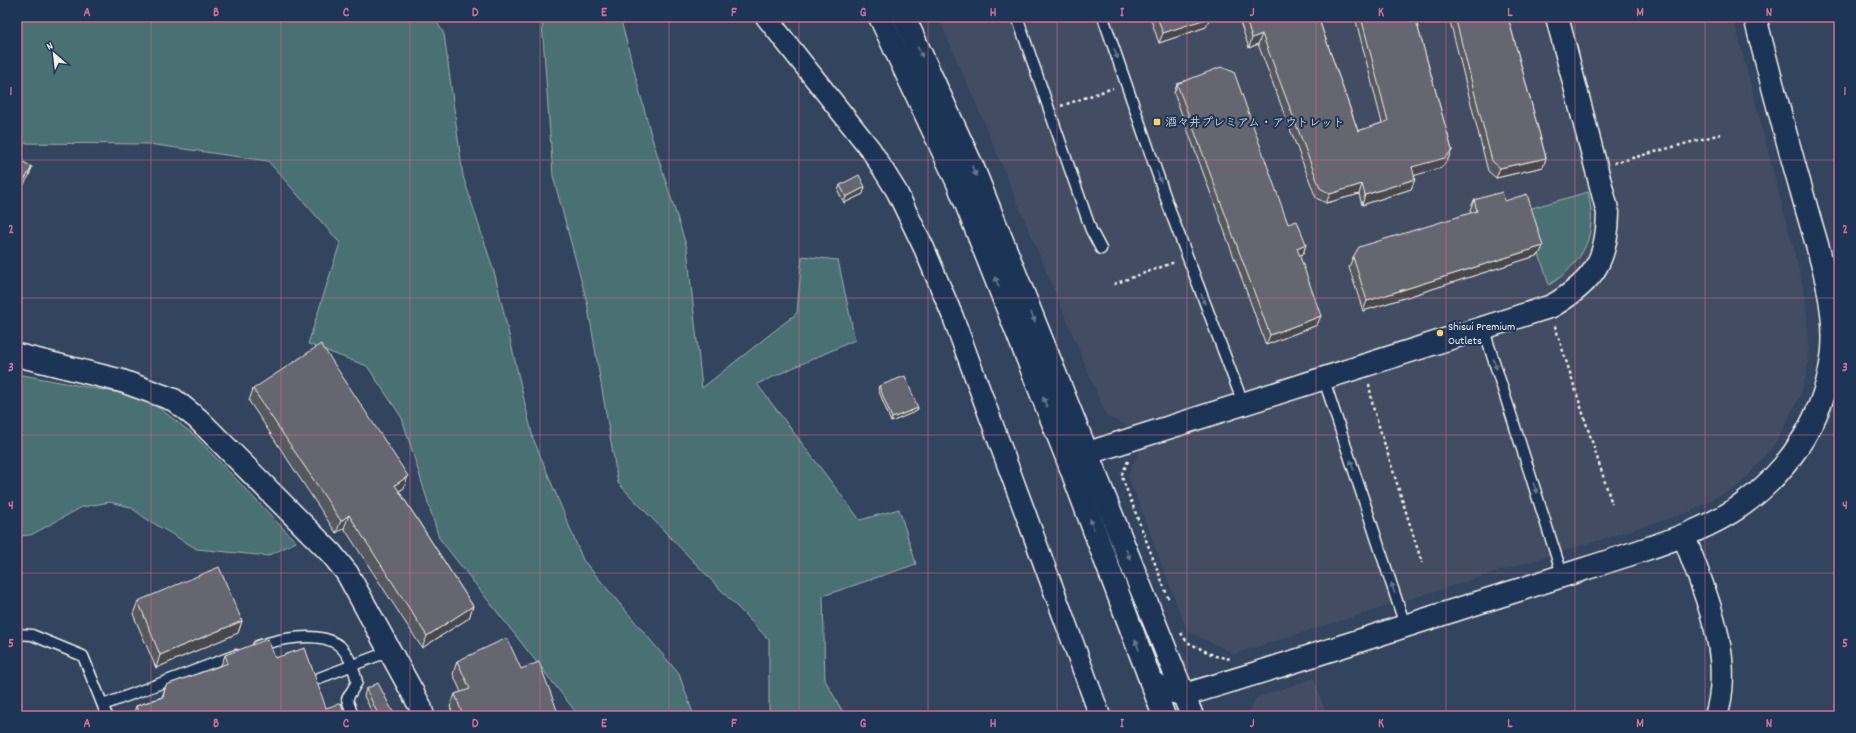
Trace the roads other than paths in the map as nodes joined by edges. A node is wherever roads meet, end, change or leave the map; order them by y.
1 (766, 17) edge
2 (880, 17) edge
3 (904, 17) edge
4 (1018, 17) edge
5 (1103, 17) edge
6 (1557, 17) edge
7 (1754, 17) edge
8 (1101, 250) dead end
9 (1483, 327) junction
10 (17, 354) edge
11 (1323, 377) junction
12 (1243, 403) junction
13 (1088, 453) junction
14 (1684, 536) junction
15 (1563, 577) junction
16 (1405, 625) junction
17 (17, 634) edge
18 (390, 651) junction
19 (353, 666) junction
20 (319, 678) dead end
21 (1151, 682) junction
22 (1184, 695) junction
23 (103, 705) junction
24 (107, 716) edge
25 (354, 716) edge
26 (423, 716) edge
27 (1100, 716) edge
28 (1164, 716) edge
29 (1178, 716) edge
30 (1192, 716) edge
31 (1716, 716) edge

1 - 27 street
21 -> 2 street
3 -> 13 street
4 - 8 lane
5 -> 12 lane
6 - 9 street
7 - 14 street
9 - 11 street
9 -> 15 lane
10 - 18 street
11 - 12 street
16 -> 11 lane
12 - 13 street
13 -> 22 street
14 - 15 street
14 - 31 street
15 - 16 street
16 - 22 street
17 - 23 lane
18 - 19 lane
18 - 26 street
19 - 20 lane
19 - 23 lane
19 - 25 lane
21 - 22 street
21 - 28 street
22 - 29 street
22 - 30 street
23 - 24 lane

